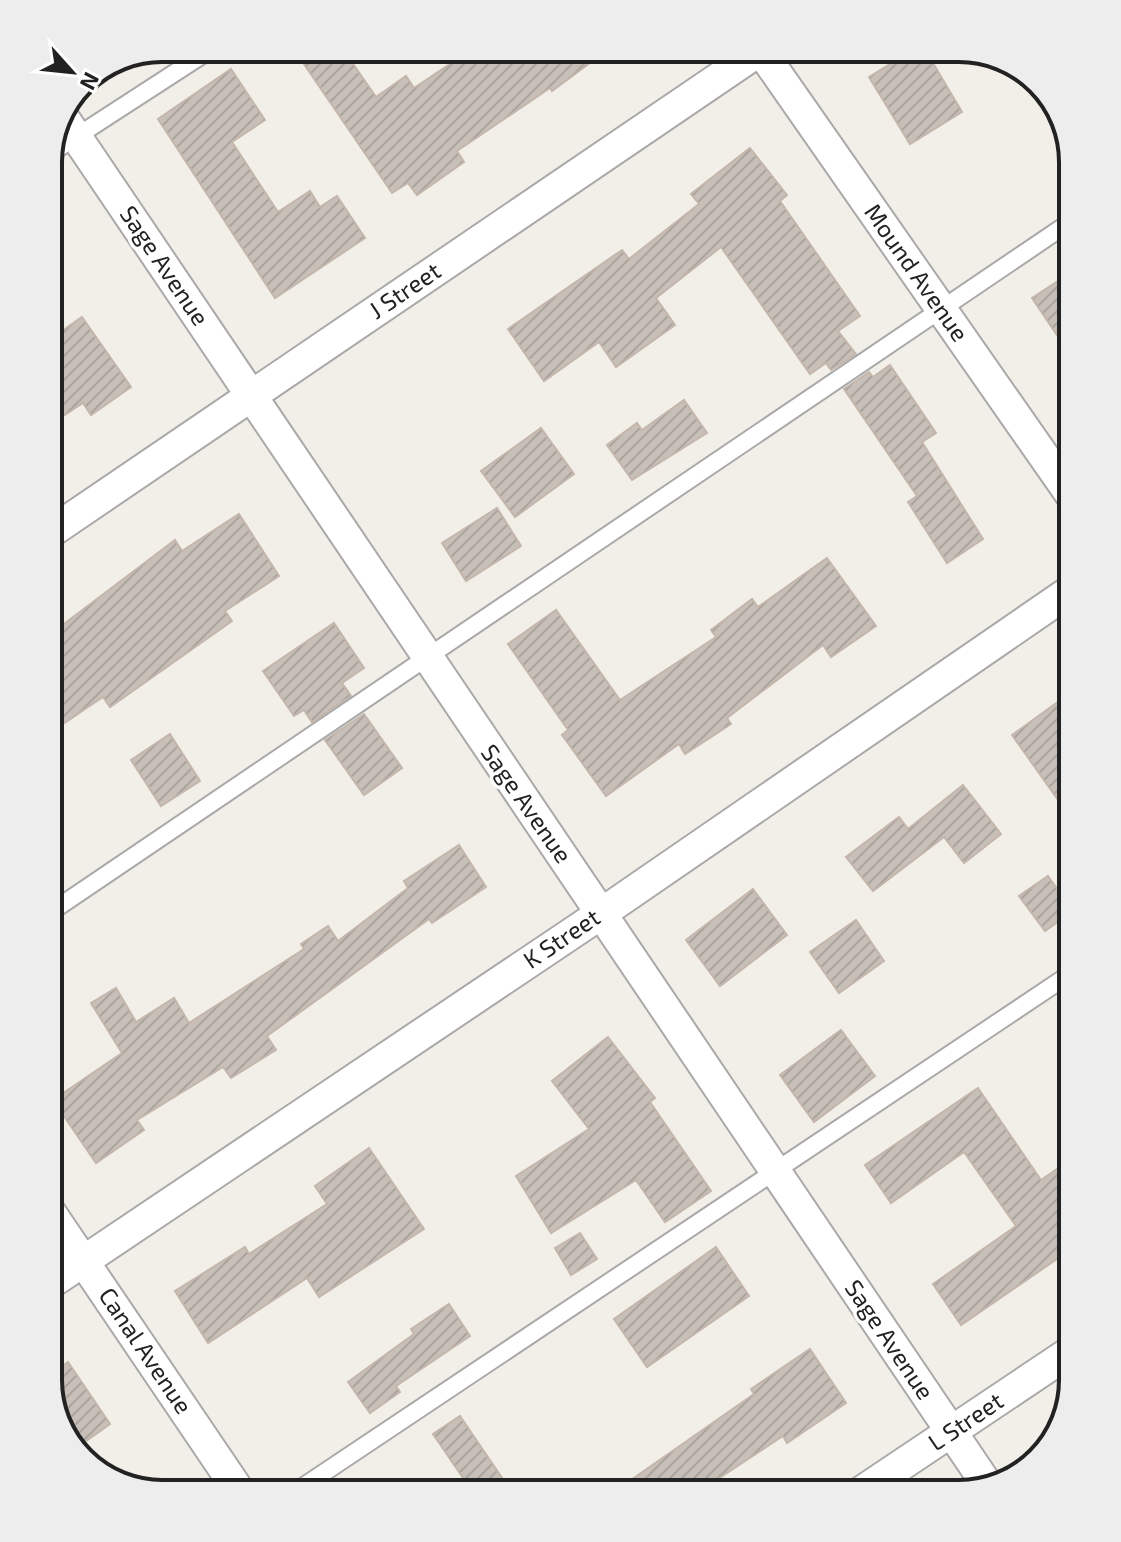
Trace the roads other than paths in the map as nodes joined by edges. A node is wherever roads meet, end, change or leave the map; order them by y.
1 (188, 62) edge
2 (742, 62) edge
3 (770, 62) edge
4 (70, 128) edge
5 (1059, 229) edge
6 (941, 309) junction
7 (251, 395) junction
8 (1059, 478) edge
9 (62, 524) edge
10 (1059, 599) edge
11 (425, 657) junction
12 (62, 904) edge
13 (602, 913) junction
14 (1059, 982) edge
15 (776, 1174) junction
16 (62, 1229) edge
17 (84, 1261) junction
18 (62, 1276) edge
19 (1059, 1359) edge
20 (951, 1432) junction
21 (982, 1477) edge
22 (232, 1480) edge
23 (313, 1480) edge
24 (879, 1480) edge

1 - 4 lane
2 - 7 street, J Street
3 - 6 street, Mound Avenue
4 - 7 street, Sage Avenue
5 - 6 lane
6 - 8 street, Mound Avenue
6 - 11 lane
7 - 9 street, J Street
7 - 11 street, Sage Avenue
10 - 13 street, K Street
11 - 12 lane
11 - 13 street, Sage Avenue
13 - 15 street, Sage Avenue
13 - 17 street, K Street
14 - 15 lane
15 - 20 street, Sage Avenue
15 - 23 lane
16 - 17 street, Canal Avenue
17 - 18 street, K Street
17 - 22 street, Canal Avenue
19 - 20 street, L Street
20 - 21 street, Sage Avenue
20 - 24 street, L Street

